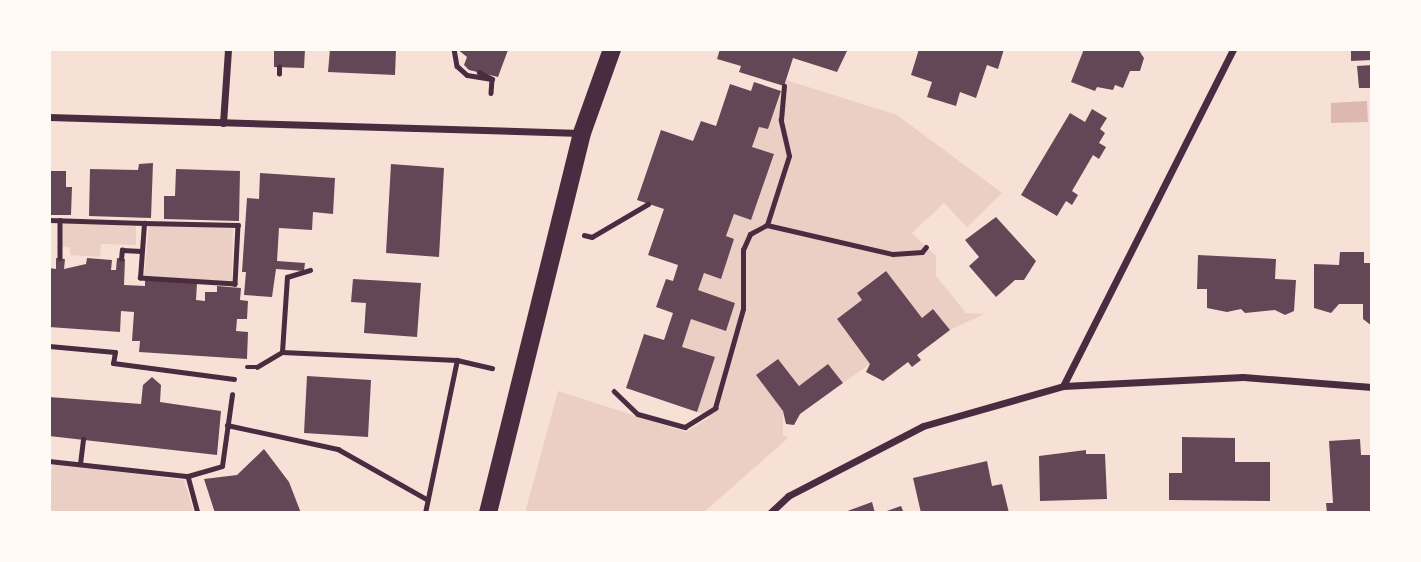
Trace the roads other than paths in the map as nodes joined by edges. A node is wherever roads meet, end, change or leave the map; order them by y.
1 (228, 49) edge
2 (612, 49) edge
3 (1233, 49) edge
4 (49, 117) edge
5 (223, 123) junction
6 (582, 133) junction
7 (49, 346) edge
8 (234, 379) road end
9 (1063, 386) junction
10 (1372, 387) edge
11 (488, 513) edge
12 (770, 513) edge

1 - 5 street
2 - 6 main road
3 - 9 street
4 - 5 street
5 - 6 street
6 - 11 main road
7 - 8 lane
9 - 10 street
9 - 12 street

